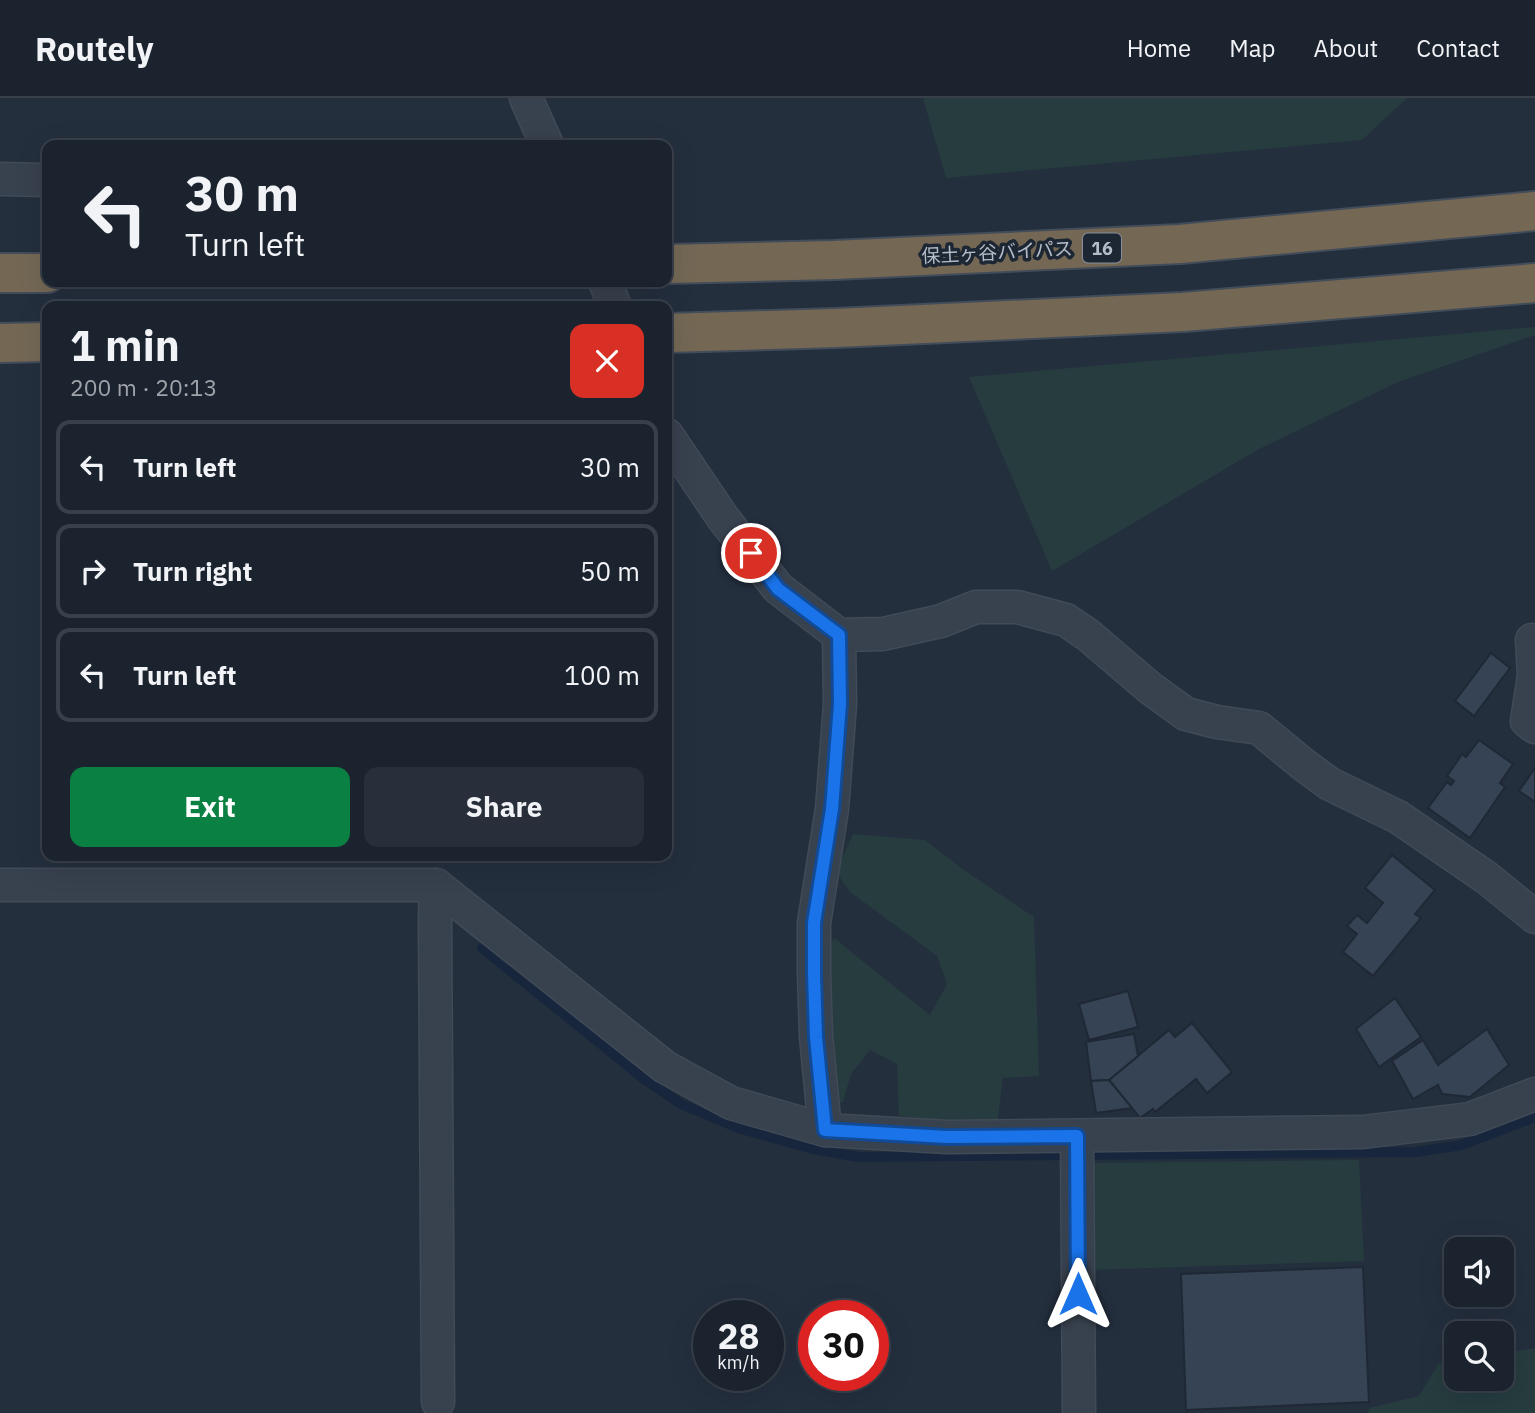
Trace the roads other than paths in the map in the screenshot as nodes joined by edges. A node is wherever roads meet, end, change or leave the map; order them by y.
1 (526, 98) edge
2 (545, 140) edge
3 (0, 178) edge
4 (42, 180) edge
5 (1535, 211) edge
6 (672, 264) edge
7 (0, 273) edge
8 (42, 273) edge
9 (1535, 282) edge
10 (672, 333) edge
11 (0, 342) edge
12 (42, 342) edge
13 (672, 442) edge
14 (839, 635) junction
15 (1532, 640) dead end
16 (1535, 727) edge
17 (0, 885) edge
18 (436, 886) junction
19 (1535, 917) edge
20 (1535, 1094) edge
21 (825, 1130) junction
22 (1077, 1136) junction
23 (438, 1402) dead end
24 (1079, 1413) edge

1 - 2 street
3 - 4 street
5 - 6 highway, 保土ヶ谷バイパス / 16
7 - 8 highway
9 - 10 highway
11 - 12 highway
13 - 14 street
14 - 19 street
14 - 21 street
15 - 16 street
17 - 18 street
18 - 21 street
18 - 23 street
20 - 22 street
21 - 22 street
22 - 24 street

